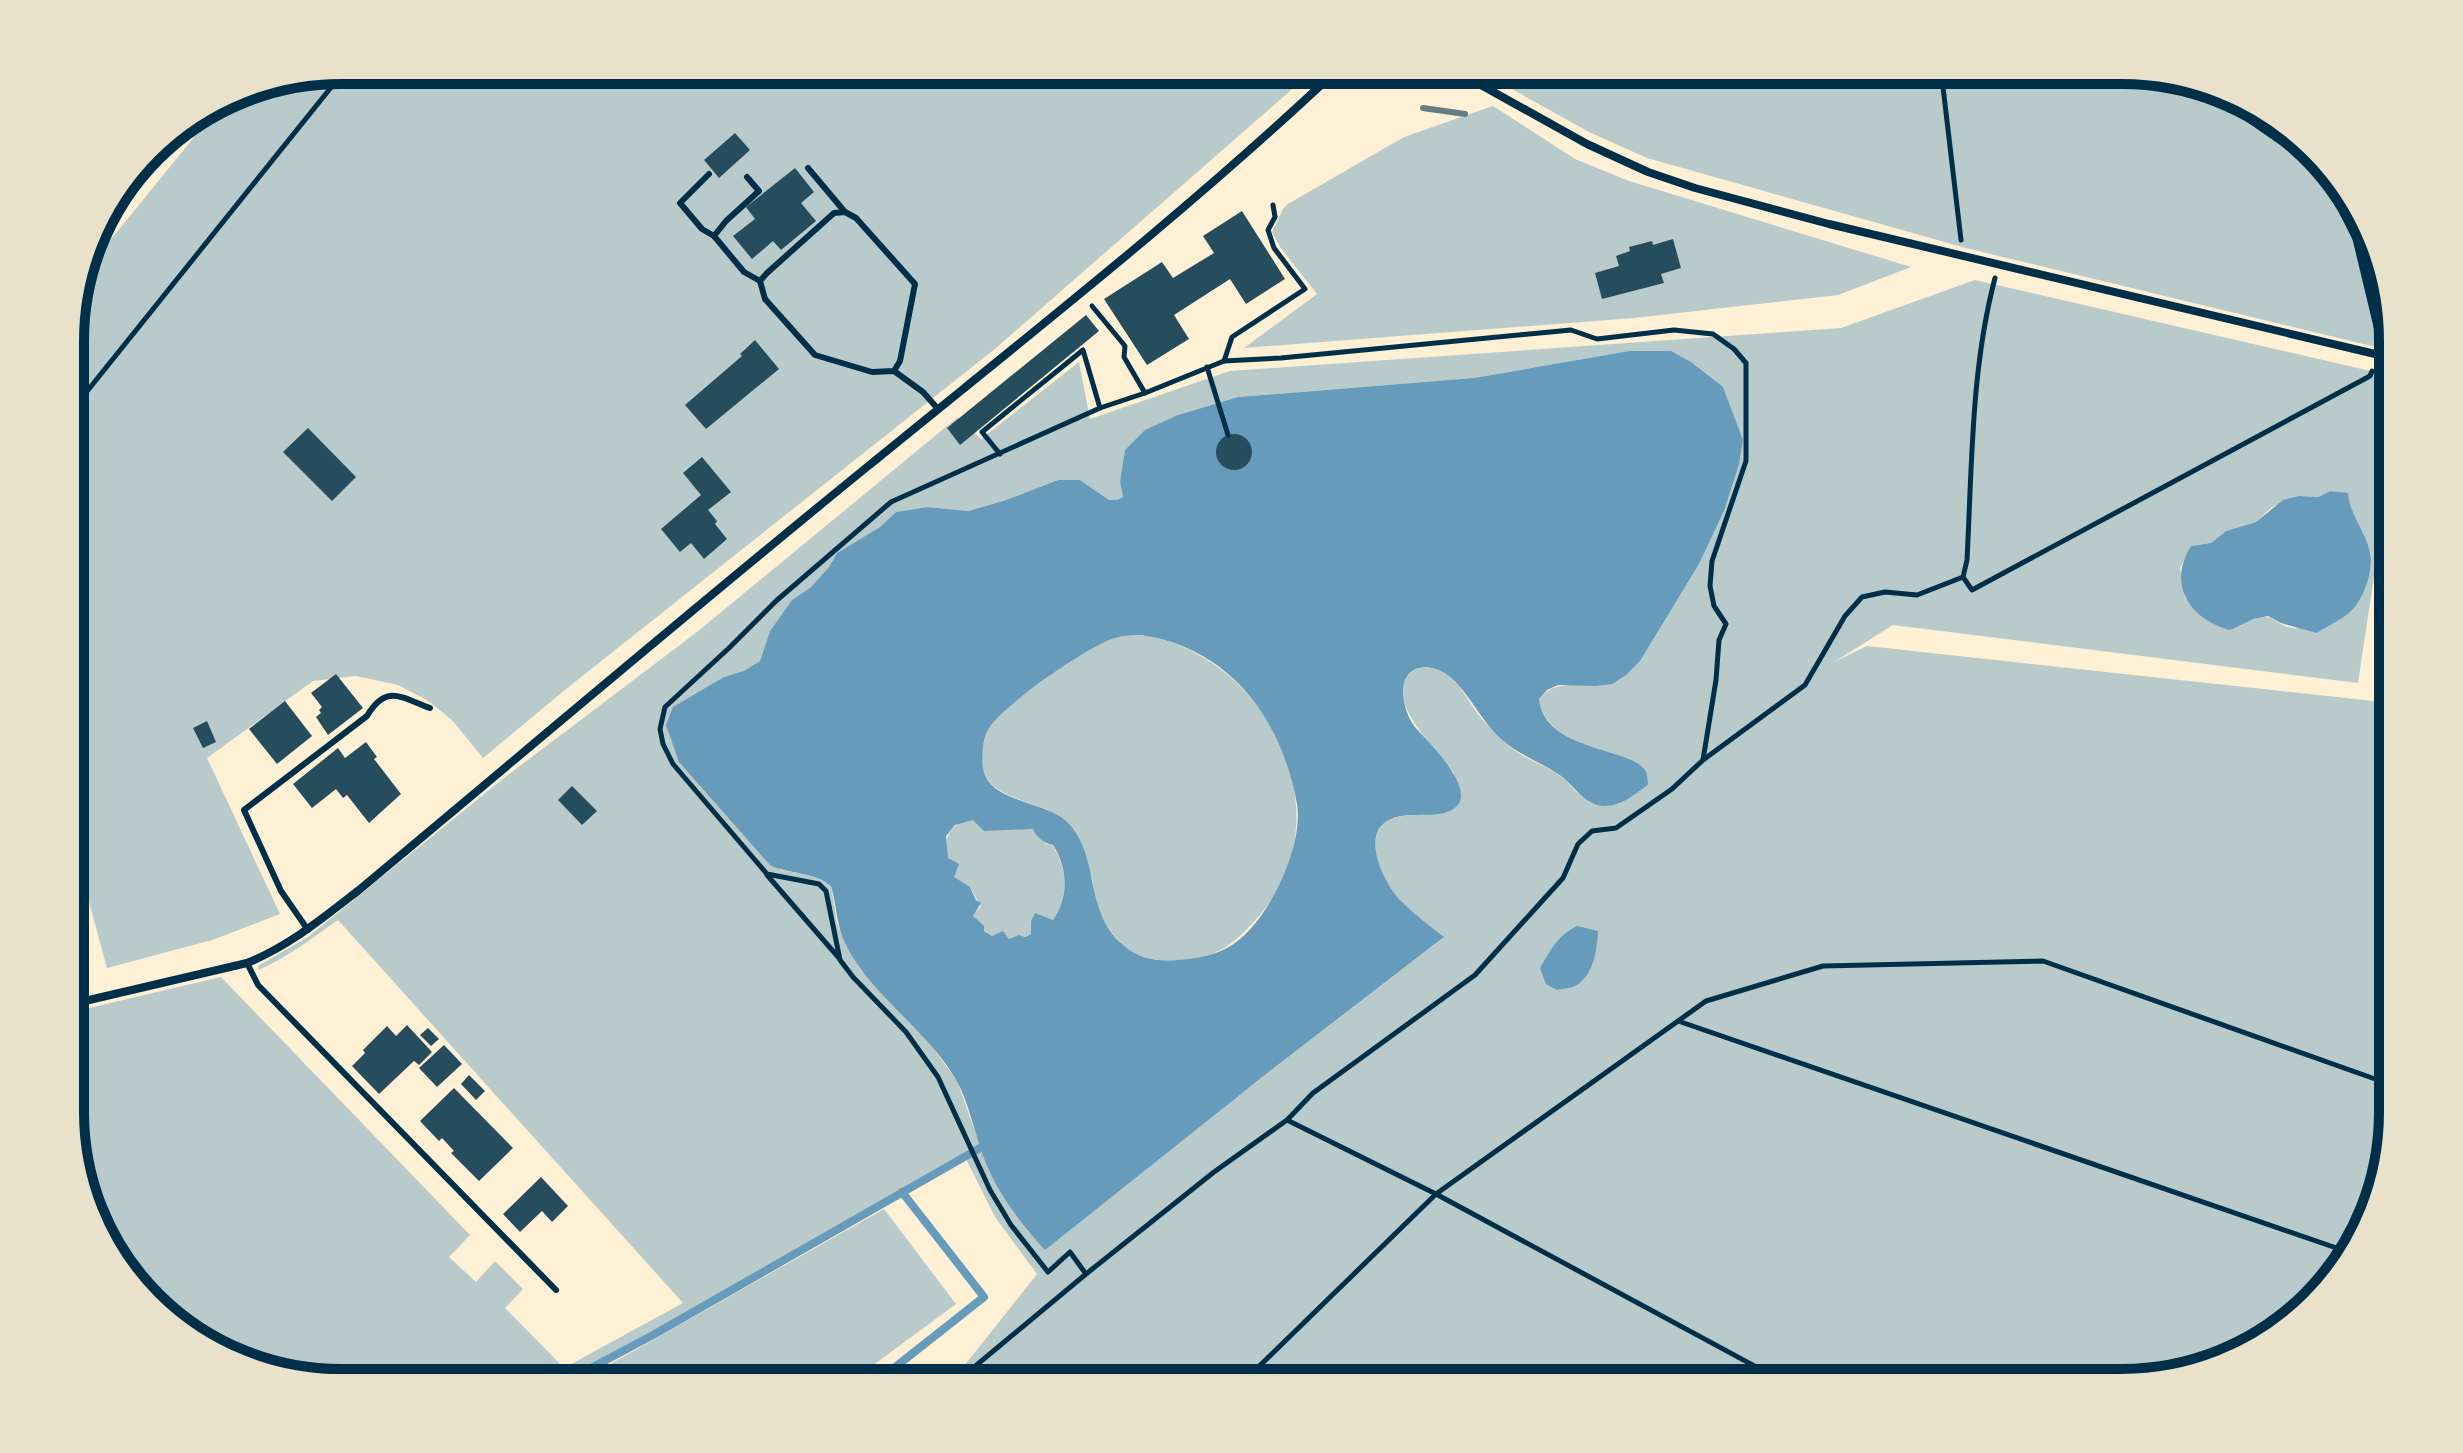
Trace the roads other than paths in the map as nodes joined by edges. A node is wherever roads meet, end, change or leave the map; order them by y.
1 (1322, 84) edge
2 (1479, 84) edge
3 (808, 168) dead end
4 (709, 174) dead end
5 (747, 177) dead end
6 (845, 212) junction
7 (714, 236) junction
8 (760, 281) junction
9 (2378, 355) edge
10 (894, 371) junction
11 (938, 409) junction
12 (430, 708) dead end
13 (308, 930) junction
14 (247, 963) junction
15 (84, 1001) edge
16 (556, 1290) dead end

1 - 11 street
2 - 9 street
3 - 6 lane
4 - 7 lane
5 - 7 lane
6 - 8 lane
6 - 10 lane
7 - 8 lane
8 - 10 lane
10 - 11 lane
11 - 13 street
12 - 13 lane
13 - 14 street
14 - 15 street
14 - 16 lane

